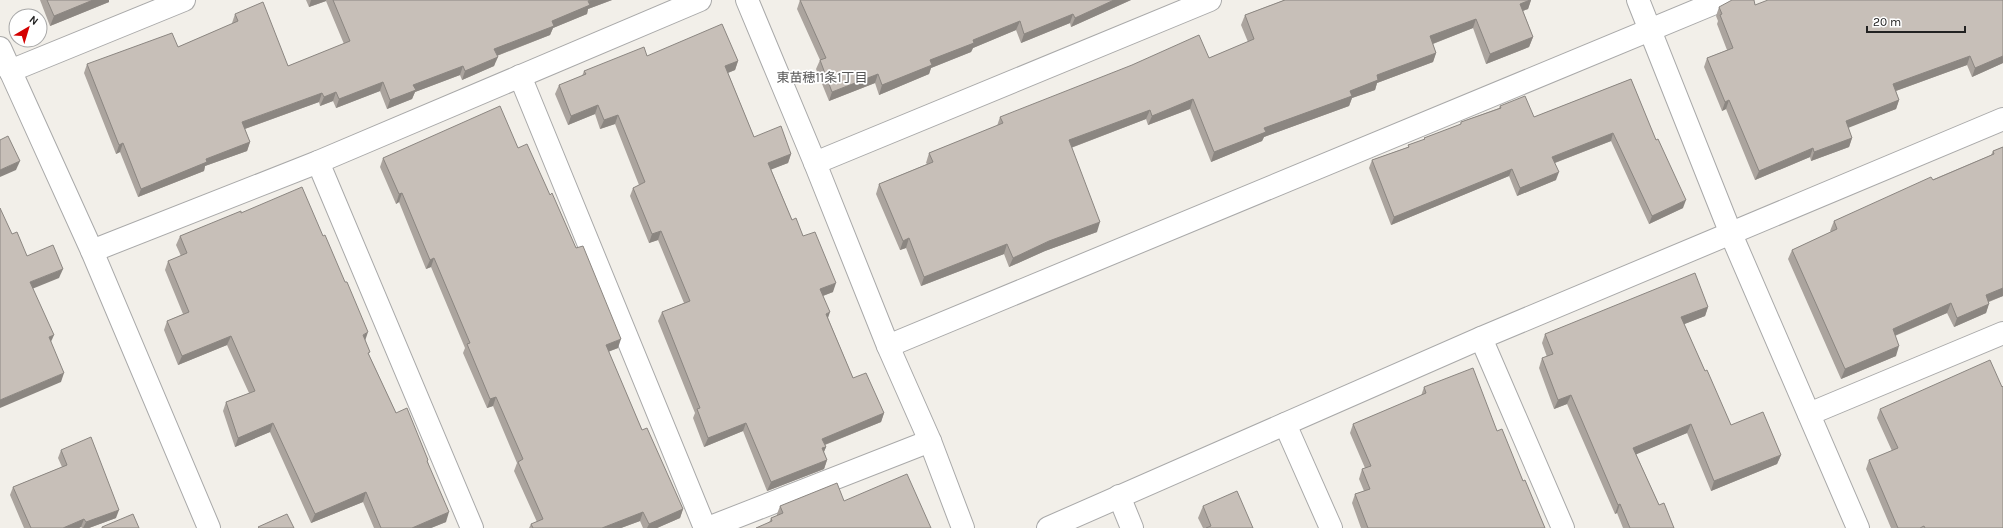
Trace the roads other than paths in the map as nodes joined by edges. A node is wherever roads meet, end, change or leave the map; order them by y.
1 (184, 0) edge
2 (700, 0) edge
3 (747, 0) edge
4 (1210, 0) edge
5 (1638, 0) edge
6 (1722, 0) edge
7 (1650, 28) junction
8 (0, 48) edge
9 (10, 71) junction
10 (520, 76) junction
11 (2003, 119) edge
12 (318, 162) junction
13 (815, 164) junction
14 (1731, 234) junction
15 (92, 251) junction
16 (1481, 338) junction
17 (2001, 338) edge
18 (888, 346) junction
19 (1809, 414) junction
20 (1285, 424) junction
21 (930, 441) junction
22 (1119, 496) junction
23 (209, 528) edge
24 (472, 528) edge
25 (705, 528) edge
26 (708, 528) edge
27 (963, 528) edge
28 (1048, 528) edge
29 (1132, 528) edge
30 (1331, 528) edge
31 (1563, 528) edge
32 (1858, 528) edge

1 - 9 street
2 - 10 street
3 - 13 street
4 - 13 street
5 - 7 street
6 - 7 street
7 - 14 street
7 - 18 street
8 - 9 street
9 - 15 street
10 - 12 street
10 - 25 street
11 - 14 street
12 - 15 street
12 - 24 street
13 - 18 street
14 - 16 street
14 - 19 street
15 - 23 street
16 - 20 street
16 - 31 street
17 - 19 street
18 - 21 street
19 - 32 street
20 - 22 street
20 - 30 street
21 - 26 street
21 - 27 street
22 - 28 street
22 - 29 street

